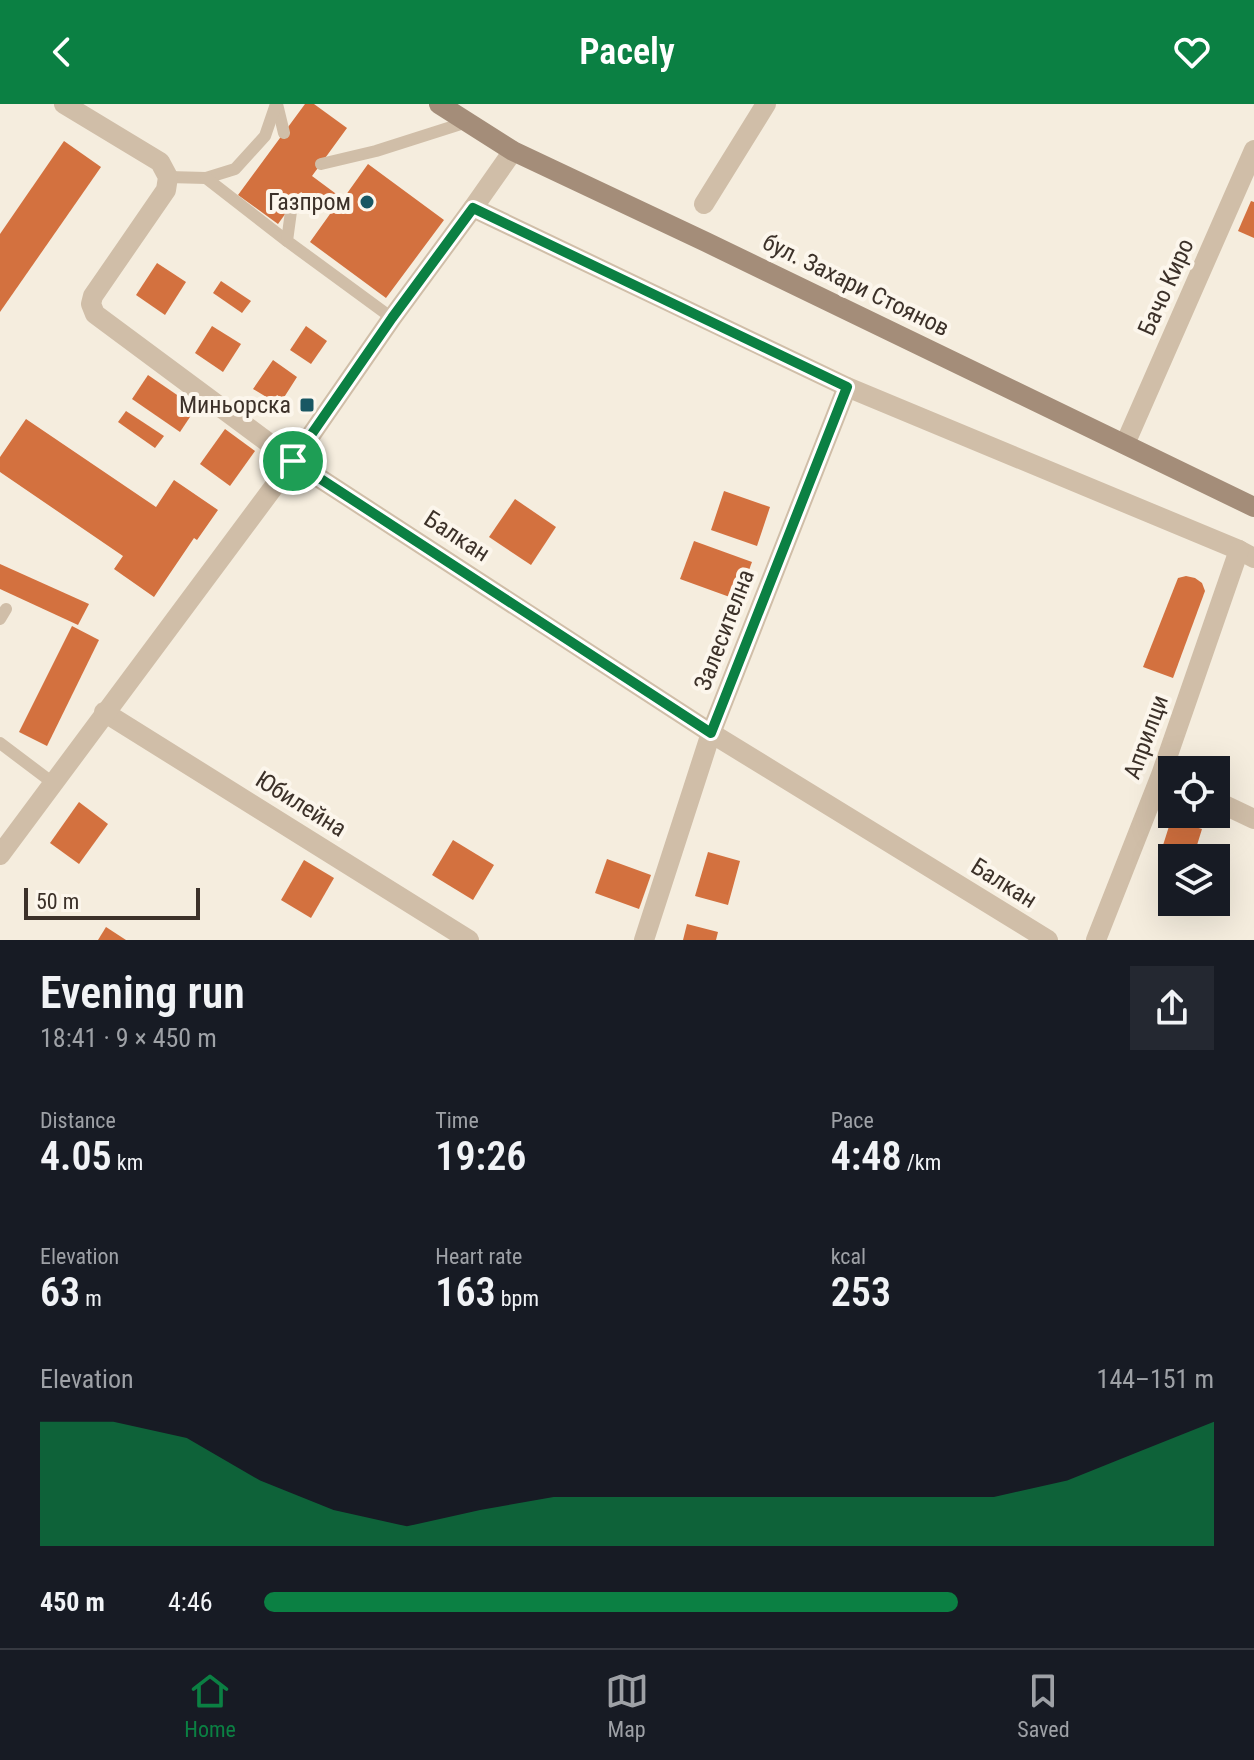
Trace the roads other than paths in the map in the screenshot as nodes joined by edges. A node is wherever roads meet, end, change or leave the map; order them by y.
1 (64, 104) edge
2 (277, 104) edge
3 (439, 104) edge
4 (766, 104) edge
5 (467, 122) junction
6 (284, 133) dead end
7 (1254, 150) edge
8 (513, 151) junction
9 (321, 164) dead end
10 (168, 177) junction
11 (206, 178) junction
12 (292, 204) dead end
13 (704, 204) dead end
14 (473, 208) junction
15 (287, 241) junction
16 (392, 318) junction
17 (847, 387) junction
18 (1125, 444) junction
19 (293, 461) junction
20 (1254, 507) edge
21 (1246, 554) edge
22 (104, 712) junction
23 (711, 733) junction
24 (0, 743) edge
25 (1174, 756) edge
26 (53, 783) junction
27 (1158, 798) edge
28 (1230, 808) edge
29 (1254, 819) edge
30 (0, 855) edge
31 (469, 940) edge
32 (644, 940) edge
33 (1048, 940) edge
34 (1096, 940) edge

1 - 10 street
2 - 6 lane
2 - 11 lane
3 - 5 main road, бул. Захари Стоянов
4 - 13 street
5 - 8 main road, бул. Захари Стоянов
5 - 9 lane
7 - 18 street, Бачо Киро
8 - 14 street
8 - 18 main road, бул. Захари Стоянов
10 - 11 lane
10 - 19 street, Балкан
11 - 15 lane
12 - 15 lane
14 - 16 street
14 - 17 street
15 - 16 lane
16 - 19 street
17 - 21 street
17 - 23 street, Залесителна
18 - 20 main road, бул. Захари Стоянов
19 - 22 street
19 - 23 street, Балкан
21 - 25 street, Априлци
22 - 26 street
22 - 31 street, Юбилейна
23 - 32 street, Залесителна
23 - 33 street, Балкан
24 - 26 lane
26 - 30 street
27 - 34 street, Априлци
28 - 29 street

